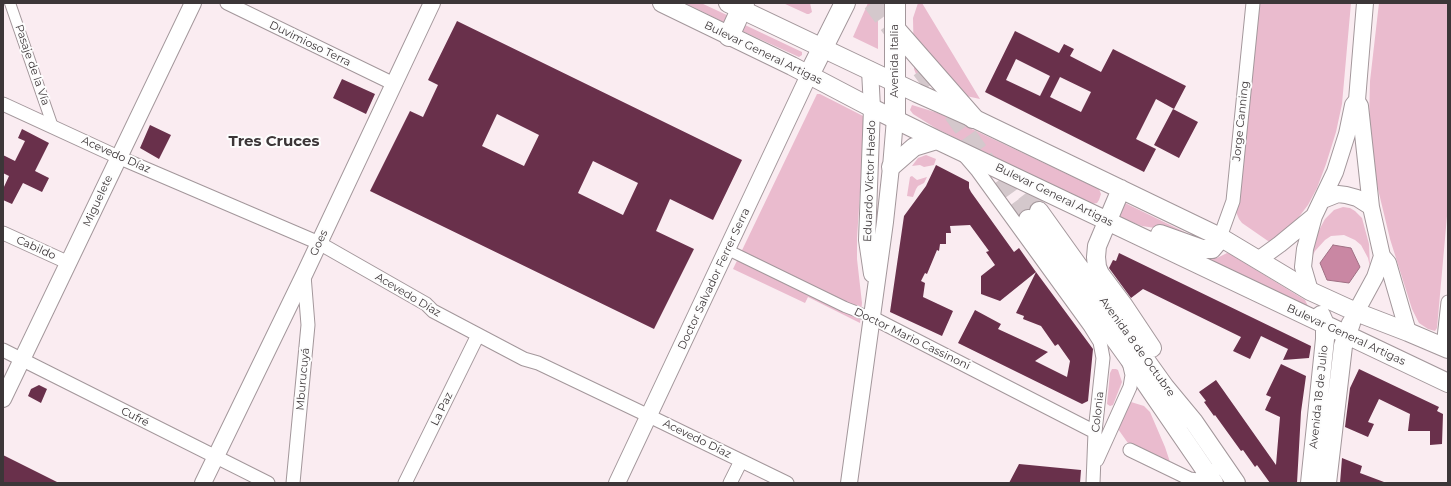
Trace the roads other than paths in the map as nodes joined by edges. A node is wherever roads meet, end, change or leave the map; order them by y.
1 (10, 3) edge
2 (193, 3) edge
3 (227, 3) edge
4 (432, 3) edge
5 (662, 3) edge
6 (845, 3) edge
7 (895, 3) edge
8 (1253, 3) edge
9 (1365, 3) edge
10 (738, 5) edge
11 (894, 30) junction
12 (729, 36) junction
13 (823, 47) junction
14 (870, 70) junction
15 (810, 75) junction
16 (894, 82) junction
17 (394, 84) junction
18 (1356, 100) junction
19 (3, 104) edge
20 (872, 108) junction
21 (974, 118) junction
22 (895, 119) junction
23 (53, 127) junction
24 (937, 140) junction
25 (960, 150) junction
26 (118, 157) junction
27 (891, 167) junction
28 (1121, 189) junction
29 (1323, 200) junction
30 (1371, 207) junction
31 (1314, 216) junction
32 (1108, 221) junction
33 (3, 233) edge
34 (1134, 233) junction
35 (1220, 237) junction
36 (319, 243) junction
37 (728, 250) junction
38 (1382, 256) junction
39 (1258, 260) junction
40 (70, 263) junction
41 (304, 275) junction
42 (875, 291) junction
43 (1310, 291) junction
44 (1448, 302) edge
45 (1356, 312) junction
46 (871, 317) junction
47 (1325, 324) junction
48 (1408, 332) junction
49 (1346, 334) junction
50 (478, 335) junction
51 (1446, 348) edge
52 (3, 350) edge
53 (1129, 359) junction
54 (22, 360) junction
55 (1448, 383) edge
56 (3, 399) edge
57 (1184, 408) junction
58 (649, 416) junction
59 (1095, 432) junction
60 (1130, 450) dead end
61 (216, 457) junction
62 (741, 460) junction
63 (1095, 464) junction
64 (1223, 465) junction
65 (1211, 479) edge
66 (203, 483) edge
67 (268, 483) edge
68 (293, 483) edge
69 (405, 483) edge
70 (617, 483) edge
71 (730, 483) edge
72 (787, 483) edge
73 (849, 483) edge
74 (1093, 483) edge
75 (1236, 483) edge
76 (1310, 483) edge
77 (1327, 483) edge

1 - 23 street, Pasaje de la Vía
2 - 26 street, Miguelete
3 - 17 street, Duvimioso Terra
4 - 17 street, Goes
5 - 12 main road, Bulevar General Artigas
6 - 13 main road
7 - 11 main road, Avenida Italia
8 - 35 street, Jorge Canning
9 - 18 street
10 - 12 main road
10 - 13 main road
11 - 16 main road, Avenida Italia
11 - 21 main road
12 - 15 main road, Bulevar General Artigas
13 - 14 main road
13 - 15 main road
14 - 16 main road
14 - 20 street, Eduardo Víctor Haedo
15 - 20 main road, Bulevar General Artigas
15 - 37 street, Doctor Salvador Ferrer Serra
16 - 21 main road
16 - 22 main road, Avenida Italia
17 - 36 street, Goes
18 - 29 street
18 - 30 street
19 - 23 street, Acevedo Díaz
20 - 22 main road, Bulevar General Artigas
20 - 42 street, Eduardo Víctor Haedo
21 - 28 main road
22 - 24 main road, Bulevar General Artigas
22 - 27 street, Eduardo Víctor Haedo
23 - 26 street, Acevedo Díaz
24 - 25 main road, Bulevar General Artigas
24 - 27 main road
25 - 32 main road, Bulevar General Artigas
25 - 59 street, Colonia
26 - 36 street, Acevedo Díaz
26 - 40 street, Miguelete
27 - 42 street, Eduardo Víctor Haedo
28 - 32 main road
28 - 35 main road
29 - 30 street
29 - 31 street
30 - 38 street
31 - 39 street
31 - 43 street
32 - 34 main road, Bulevar General Artigas
32 - 57 main road
33 - 40 street, Cabildo
34 - 35 main road
34 - 47 main road, Bulevar General Artigas
35 - 39 main road
36 - 41 street, Goes
36 - 50 street, Acevedo Díaz
37 - 46 street, Doctor Mario Cassinoni
37 - 58 street, Doctor Salvador Ferrer Serra
38 - 45 street
38 - 48 street
39 - 43 main road
40 - 54 street, Miguelete
41 - 61 street, Goes
41 - 68 street, Mburucuyá
42 - 46 street, Eduardo Víctor Haedo
43 - 45 main road
43 - 47 main road, Avenida 18 de Julio
44 - 51 street
45 - 48 main road
45 - 49 main road, Avenida 18 de Julio
46 - 59 street, Doctor Mario Cassinoni
46 - 73 street, Eduardo Víctor Haedo
47 - 49 main road, Bulevar General Artigas
47 - 76 main road, Avenida 18 de Julio
48 - 51 main road
49 - 55 main road, Bulevar General Artigas
49 - 77 main road, Avenida 18 de Julio
50 - 58 street, Acevedo Díaz
50 - 69 street, La Paz
52 - 54 street, Cufré
53 - 57 main road, Avenida 8 de Octubre
53 - 63 street, Avenida 8 de Octubre
53 - 65 main road, Avenida 8 de Octubre
54 - 56 street, Miguelete
54 - 61 street, Cufré
57 - 64 main road, Avenida 8 de Octubre
58 - 62 street, Acevedo Díaz
58 - 70 street, Doctor Salvador Ferrer Serra
59 - 63 street, Colonia
60 - 65 street
61 - 66 street, Goes
61 - 67 street, Cufré
62 - 71 street
62 - 72 street, Acevedo Díaz
63 - 74 street, Colonia
64 - 65 street
64 - 75 main road, Avenida 8 de Octubre

